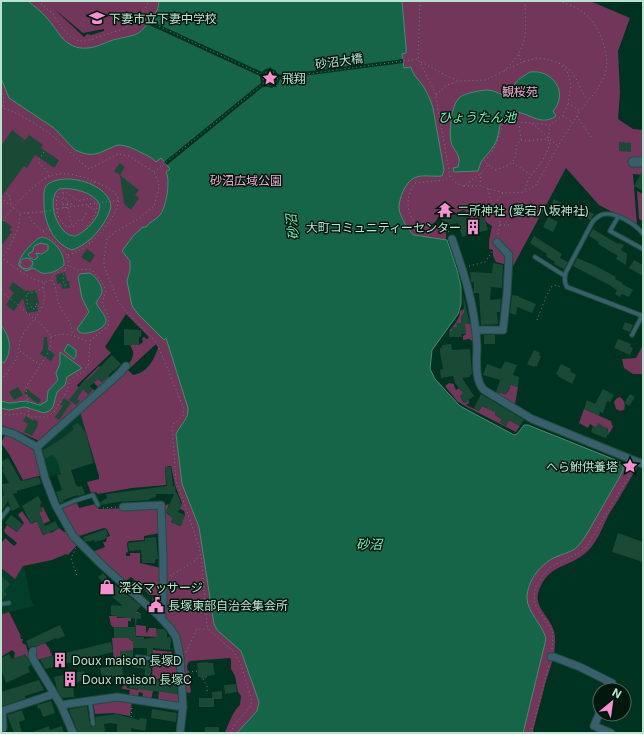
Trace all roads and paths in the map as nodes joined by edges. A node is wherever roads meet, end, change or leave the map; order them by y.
1 (38, 1) edge
2 (149, 1) edge
3 (420, 1) edge
4 (525, 1) edge
5 (559, 1) edge
6 (140, 18) junction
7 (519, 54) junction
8 (418, 59) junction
9 (421, 62) junction
10 (524, 62) junction
11 (559, 62) junction
12 (503, 72) junction
13 (263, 76) junction
14 (277, 78) junction
15 (459, 81) junction
16 (264, 83) junction
17 (1, 90) edge
18 (436, 95) junction
19 (588, 100) junction
20 (568, 103) junction
21 (1, 108) edge
22 (3, 108) junction
23 (580, 111) junction
24 (563, 115) junction
25 (577, 116) junction
26 (573, 122) junction
27 (519, 124) junction
28 (531, 124) junction
29 (550, 125) junction
30 (591, 137) dead end
31 (548, 139) junction
32 (521, 140) junction
33 (558, 146) junction
34 (44, 152) dead end
35 (512, 162) junction
36 (633, 162) dead end
37 (643, 162) edge
38 (1, 163) edge
39 (488, 164) junction
40 (4, 165) dead end
41 (154, 172) junction
42 (481, 173) junction
43 (531, 174) junction
44 (49, 176) junction
45 (450, 176) junction
46 (86, 182) dead end
47 (95, 182) junction
48 (464, 186) junction
49 (480, 186) junction
50 (487, 188) junction
51 (63, 192) junction
52 (525, 192) junction
53 (6, 193) dead end
54 (503, 193) junction
55 (68, 197) dead end
56 (1, 198) edge
57 (63, 198) junction
58 (119, 200) junction
59 (63, 204) junction
60 (72, 204) dead end
61 (89, 204) junction
62 (494, 205) junction
63 (12, 207) junction
64 (64, 208) junction
65 (68, 208) junction
66 (96, 212) junction
67 (20, 213) junction
68 (28, 213) junction
69 (86, 213) dead end
70 (618, 217) junction
71 (3, 221) dead end
72 (449, 224) dead end
73 (500, 225) junction
74 (509, 225) dead end
75 (87, 226) dead end
76 (72, 227) junction
77 (42, 231) junction
78 (52, 232) dead end
79 (10, 234) dead end
80 (643, 234) edge
81 (93, 236) dead end
82 (15, 238) junction
83 (452, 239) dead end
84 (497, 242) junction
85 (89, 244) junction
86 (643, 248) edge
87 (66, 256) junction
88 (535, 257) dead end
89 (1, 258) edge
90 (68, 265) junction
91 (462, 268) junction
92 (65, 269) junction
93 (565, 276) junction
94 (52, 280) junction
95 (45, 282) junction
96 (67, 285) dead end
97 (43, 287) junction
98 (565, 289) dead end
99 (1, 292) edge
100 (4, 294) junction
101 (1, 297) edge
102 (38, 304) dead end
103 (642, 316) edge
104 (35, 318) junction
105 (537, 320) dead end
106 (476, 330) junction
107 (72, 335) junction
108 (632, 335) dead end
109 (50, 337) junction
110 (90, 343) junction
111 (19, 351) junction
112 (40, 365) junction
113 (126, 366) dead end
114 (1, 380) edge
115 (1, 413) edge
116 (29, 416) junction
117 (1, 430) edge
118 (37, 447) junction
119 (640, 463) edge
120 (98, 505) joint
121 (123, 507) joint
122 (8, 509) dead end
123 (57, 509) junction
124 (1, 518) edge
125 (80, 543) junction
126 (200, 553) junction
127 (78, 576) dead end
128 (163, 581) junction
129 (9, 603) dead end
130 (1, 604) edge
131 (161, 618) junction
132 (209, 629) junction
133 (33, 651) dead end
134 (137, 657) dead end
135 (550, 657) junction
136 (180, 660) junction
137 (198, 671) dead end
138 (181, 674) junction
139 (203, 679) dead end
140 (610, 682) edge
141 (54, 694) junction
142 (207, 694) dead end
143 (133, 699) junction
144 (90, 700) junction
145 (60, 705) junction
146 (183, 707) junction
147 (1, 711) edge
148 (131, 717) dead end
149 (596, 722) edge
150 (93, 724) dead end
151 (1, 728) edge
152 (73, 733) edge
153 (180, 733) edge
154 (230, 733) edge
155 (531, 733) edge
156 (611, 733) edge

1 - 6 path
2 - 6 path
3 - 8 path
4 - 7 path
5 - 19 path
6 - 13 path, 砂沼大橋
7 - 10 path
7 - 12 path
8 - 9 path
8 - 14 path, 砂沼大橋
9 - 15 path
9 - 18 path
10 - 11 path
10 - 12 path
11 - 19 path
11 - 20 path
12 - 15 path
13 - 14 path, 砂沼大橋
13 - 16 path
14 - 16 path, 砂沼大橋
15 - 18 path
16 - 41 path, 砂沼大橋
17 - 22 path
18 - 45 path
19 - 23 path
20 - 23 path
20 - 24 path
21 - 22 path
22 - 41 path
23 - 25 path
24 - 26 path
24 - 29 path
25 - 26 path
25 - 30 path
26 - 33 path
27 - 28 path
27 - 32 path
27 - 39 path
28 - 29 path
28 - 31 path
29 - 31 path
31 - 32 path
31 - 33 path
31 - 43 path
32 - 35 path
33 - 52 path
34 - 44 path
35 - 39 path
35 - 43 path
36 - 37 street
38 - 40 path
39 - 42 path
41 - 126 path
42 - 48 path
42 - 49 path
43 - 52 path
44 - 47 path
44 - 63 path
45 - 48 path
45 - 72 path
46 - 47 path
47 - 58 path
48 - 49 path
49 - 50 path
50 - 54 path
50 - 62 path
51 - 57 path
51 - 66 path
51 - 76 path
52 - 54 path
53 - 63 path
54 - 62 path
55 - 57 path
56 - 63 path
57 - 59 path
57 - 59 path
58 - 61 path, bridge
58 - 85 path
59 - 64 path
60 - 64 path
61 - 65 path
61 - 66 path
62 - 73 path
63 - 67 path
63 - 71 path
64 - 65 path
64 - 68 path, bridge
65 - 76 path
66 - 75 path
67 - 68 path
67 - 82 path
68 - 77 path
69 - 76 path
70 - 80 lane
70 - 86 lane
70 - 93 lane
73 - 74 path
73 - 84 path
77 - 78 path
77 - 87 path
79 - 82 path
81 - 85 path
82 - 89 path
83 - 91 street
84 - 91 path
84 - 106 street
85 - 87 path
87 - 90 path
88 - 93 lane
89 - 95 path
90 - 92 path
90 - 110 path
91 - 106 street
92 - 94 path
92 - 96 path
93 - 103 lane
94 - 95 path
94 - 107 path
95 - 97 path
97 - 102 path
97 - 104 path
98 - 105 path
99 - 100 path
100 - 101 path
100 - 104 path
103 - 108 lane
104 - 109 path
104 - 111 path
106 - 119 street
107 - 109 path
107 - 110 path
109 - 112 path
110 - 116 path
111 - 112 path
111 - 114 path
112 - 116 path
113 - 118 street
115 - 116 path
117 - 118 street
118 - 123 street
119 - 135 path
120 - 121 path
120 - 123 lane
121 - 128 street
122 - 124 lane
123 - 125 street
125 - 127 path
125 - 131 street
126 - 128 path
126 - 132 path
128 - 131 street
129 - 130 lane
131 - 136 street
132 - 136 path
132 - 154 path
133 - 141 street
134 - 136 lane
135 - 140 street
135 - 155 path
136 - 138 street
137 - 138 path
138 - 146 street
139 - 142 path
141 - 145 street
141 - 147 street
143 - 144 street
143 - 146 street
143 - 148 path
144 - 145 street
144 - 150 lane
145 - 152 street
146 - 153 street
147 - 151 street
149 - 156 street

